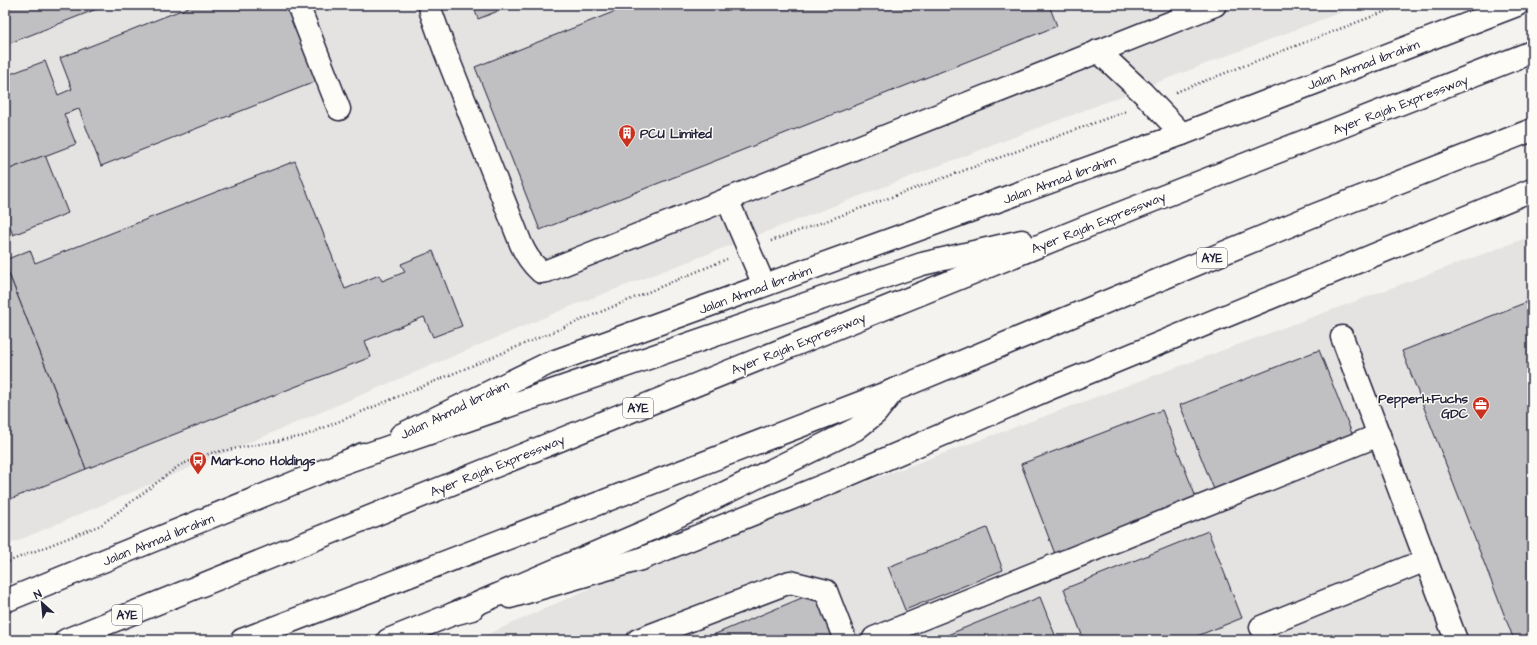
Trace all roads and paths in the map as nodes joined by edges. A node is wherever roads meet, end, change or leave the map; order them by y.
1 (298, 5) edge
2 (430, 5) edge
3 (1215, 5) edge
4 (1402, 5) edge
5 (1517, 5) edge
6 (1098, 51) junction
7 (1532, 52) edge
8 (1151, 102) junction
9 (339, 109) dead end
10 (1532, 130) edge
11 (1182, 134) junction
12 (1532, 190) edge
13 (727, 199) junction
14 (1088, 226) junction
15 (749, 249) junction
16 (764, 286) junction
17 (1342, 338) dead end
18 (894, 390) junction
19 (1380, 435) junction
20 (345, 462) junction
21 (1426, 560) junction
22 (5, 564) edge
23 (5, 602) edge
24 (452, 614) junction
25 (1261, 627) dead end
26 (874, 638) dead end
27 (66, 640) edge
28 (242, 640) edge
29 (388, 640) edge
30 (638, 640) edge
31 (845, 640) edge
32 (1456, 640) edge

1 - 9 main road
2 - 13 main road
3 - 6 main road
4 - 8 path
5 - 11 main road, Jalan Ahmad Ibrahim
6 - 8 main road
6 - 13 main road
7 - 14 main road, Ayer Rajah Expressway / AYE
8 - 11 main road
8 - 15 path
10 - 18 main road, AYE
11 - 16 main road, Jalan Ahmad Ibrahim
12 - 24 main road
13 - 15 main road
14 - 20 main road
14 - 27 main road, Ayer Rajah Expressway / AYE
15 - 16 main road
15 - 22 path
16 - 20 main road, Jalan Ahmad Ibrahim
17 - 19 main road
18 - 24 main road
18 - 28 main road, AYE
19 - 21 main road
19 - 26 main road
20 - 23 main road, Jalan Ahmad Ibrahim
21 - 25 main road
21 - 32 main road
24 - 29 main road
30 - 31 main road

